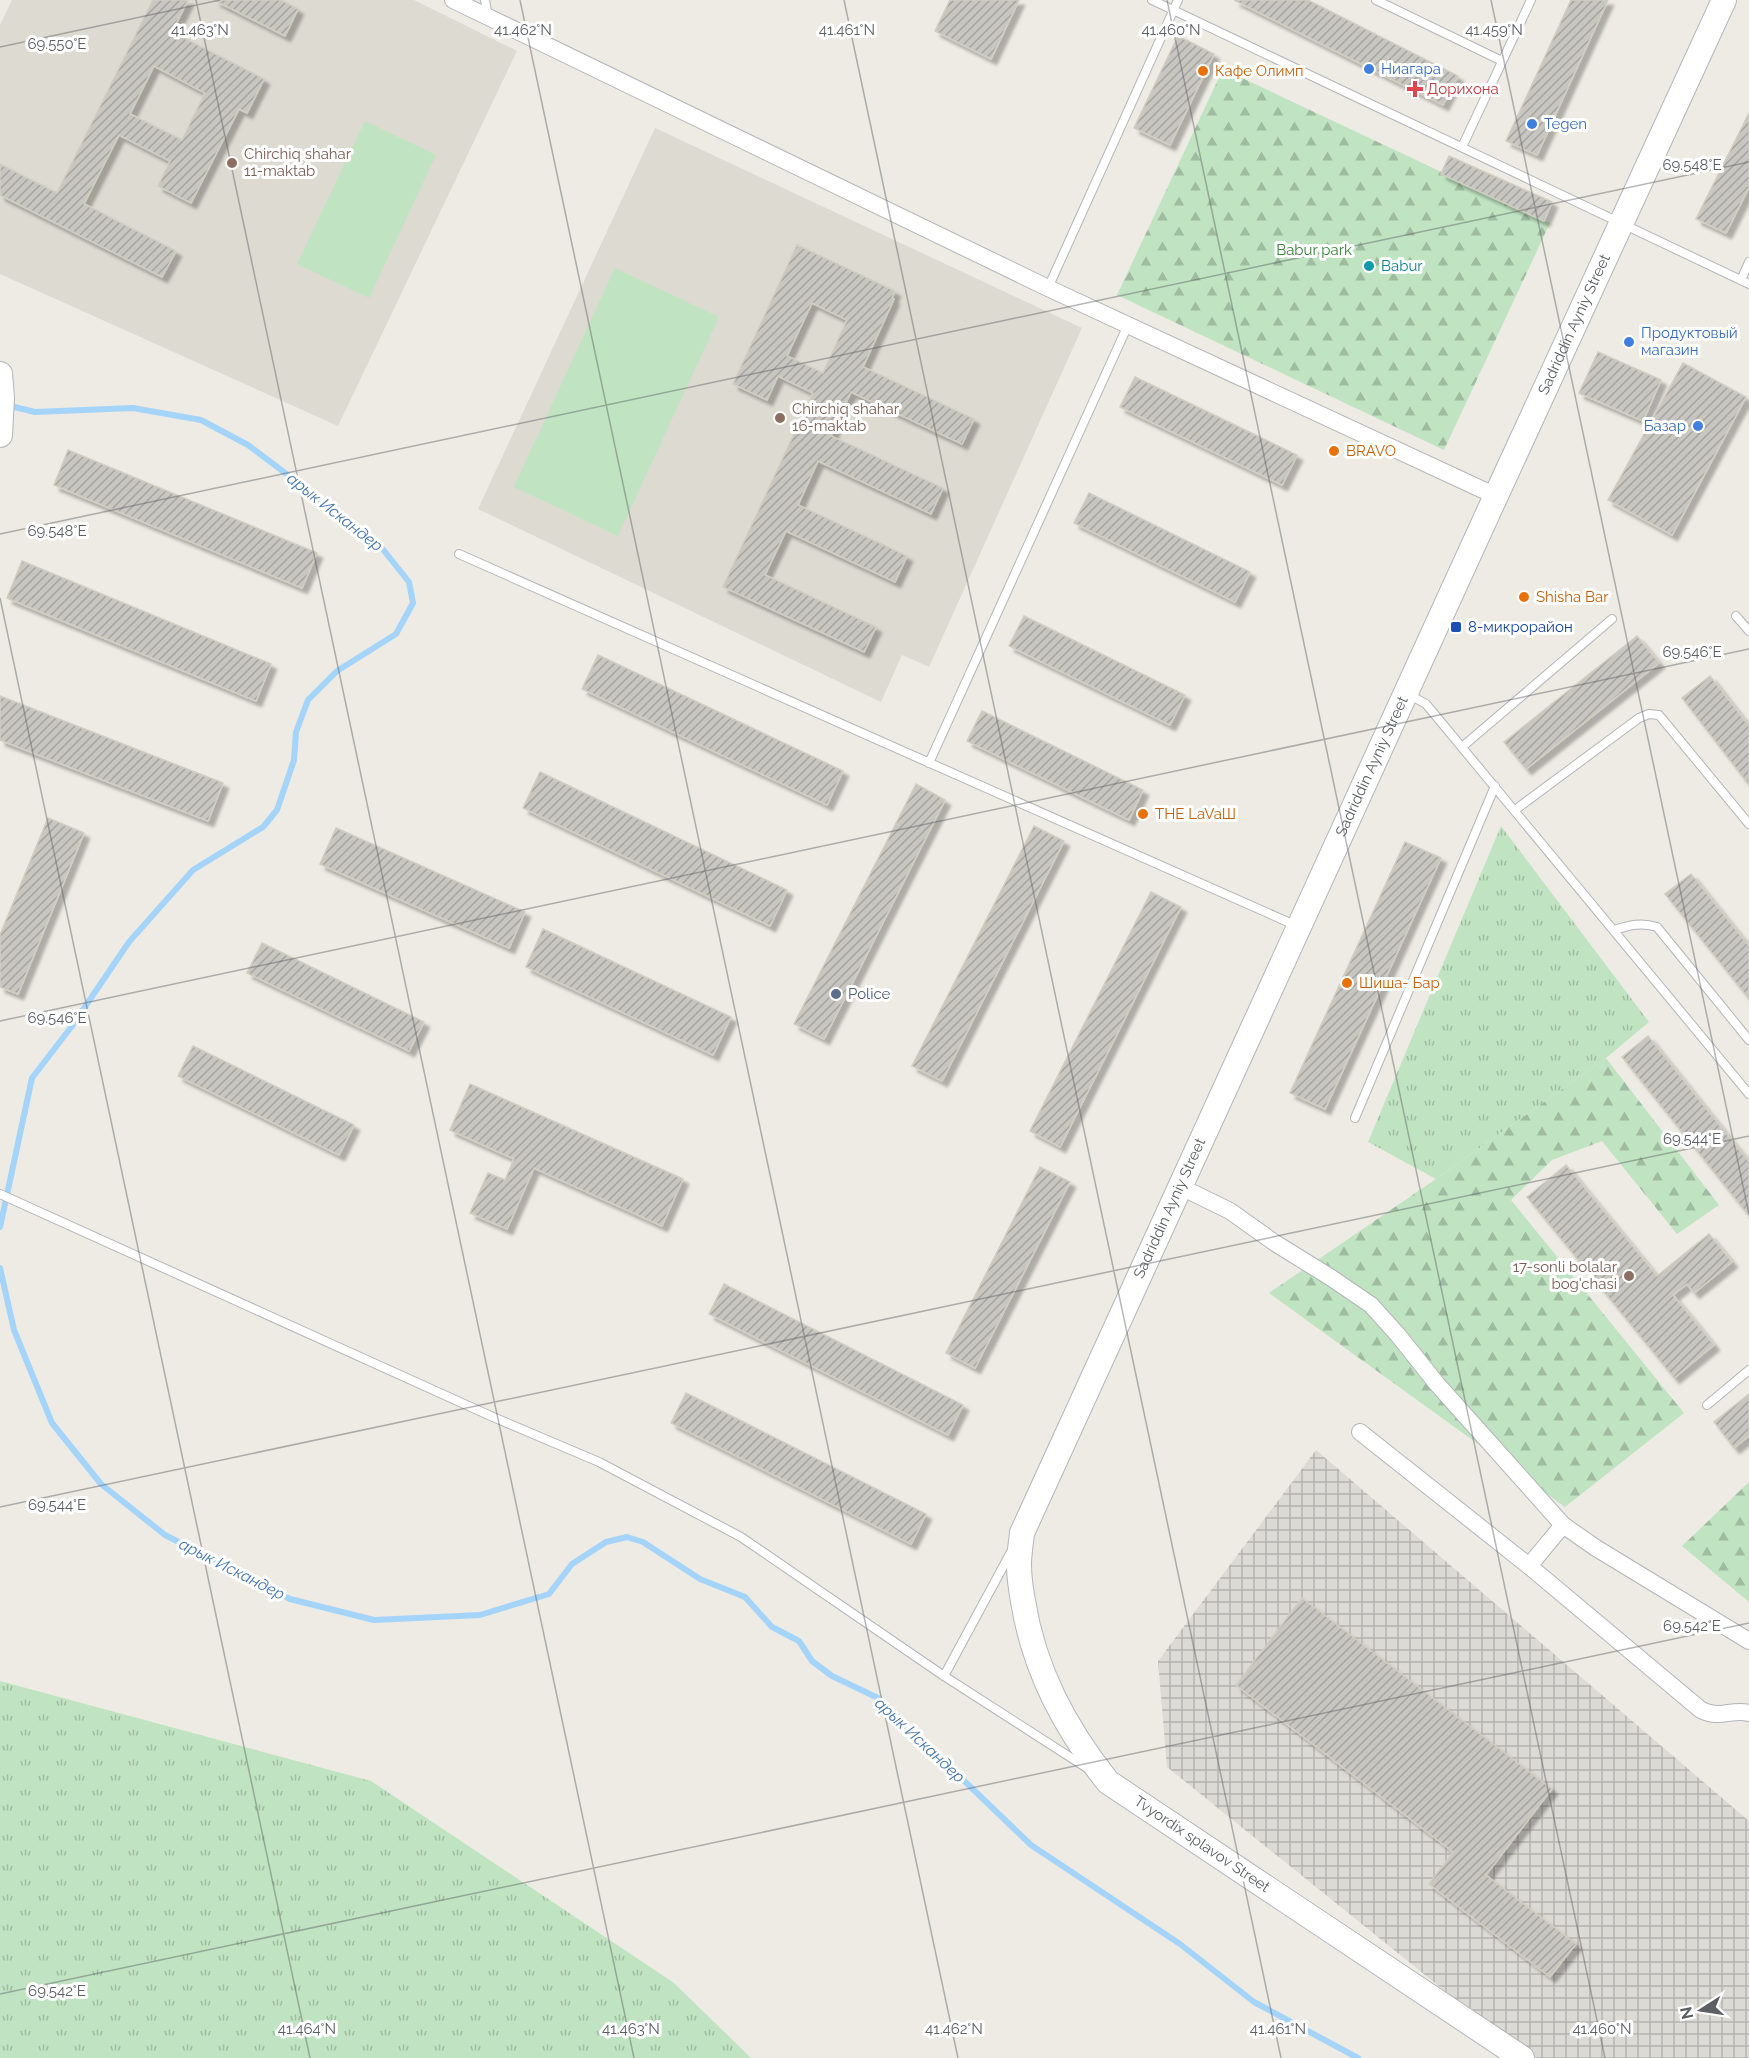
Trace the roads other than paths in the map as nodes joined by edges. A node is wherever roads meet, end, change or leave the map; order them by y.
1 (453, 0) edge
2 (486, 0) edge
3 (1152, 0) edge
4 (1178, 0) edge
5 (1376, 0) edge
6 (1531, 0) edge
7 (1724, 0) edge
8 (1173, 10) junction
9 (488, 17) junction
10 (1502, 61) junction
11 (1462, 147) junction
12 (1620, 222) junction
13 (1749, 262) edge
14 (1745, 282) edge
15 (1048, 288) junction
16 (1128, 325) junction
17 (1, 380) edge
18 (0, 434) edge
19 (1496, 496) junction
20 (459, 554) dead end
21 (1736, 616) dead end
22 (1612, 619) dead end
23 (1749, 631) edge
24 (1405, 692) junction
25 (1462, 747) junction
26 (929, 763) junction
27 (1495, 786) junction
28 (1515, 810) junction
29 (1749, 824) edge
30 (1297, 926) junction
31 (1614, 930) junction
32 (1749, 1040) edge
33 (1749, 1094) edge
34 (1354, 1118) dead end
35 (1179, 1186) junction
36 (0, 1194) edge
37 (1749, 1370) edge
38 (1707, 1405) dead end
39 (1360, 1432) dead end
40 (1563, 1525) junction
41 (1022, 1533) junction
42 (1529, 1566) junction
43 (1749, 1641) edge
44 (944, 1676) junction
45 (1749, 1713) edge
46 (1108, 1782) junction
47 (1522, 2058) edge

1 - 9 street
2 - 9 lane
3 - 8 lane
4 - 8 lane
5 - 10 lane
6 - 10 lane
7 - 12 street, Sadriddin Ayniy Street
8 - 11 lane
8 - 15 lane
9 - 15 street
10 - 11 lane
11 - 12 lane
12 - 14 lane
12 - 19 street, Sadriddin Ayniy Street
13 - 14 lane
15 - 16 street
16 - 19 street
16 - 26 lane
17 - 18 street
19 - 24 street, Sadriddin Ayniy Street
20 - 26 lane
21 - 23 lane
22 - 25 lane
24 - 25 lane
24 - 30 street, Sadriddin Ayniy Street
25 - 27 lane
26 - 30 lane
27 - 28 lane
27 - 34 lane
28 - 29 lane
28 - 31 lane
30 - 35 street, Sadriddin Ayniy Street
31 - 32 lane
31 - 33 lane
35 - 40 street
35 - 41 street, Sadriddin Ayniy Street
36 - 44 lane
37 - 38 lane
39 - 42 street
40 - 42 street
40 - 43 street
41 - 44 lane
41 - 46 street, Tvyordix splavov Street
42 - 45 street
44 - 46 lane
46 - 47 street, Tvyordix splavov Street

